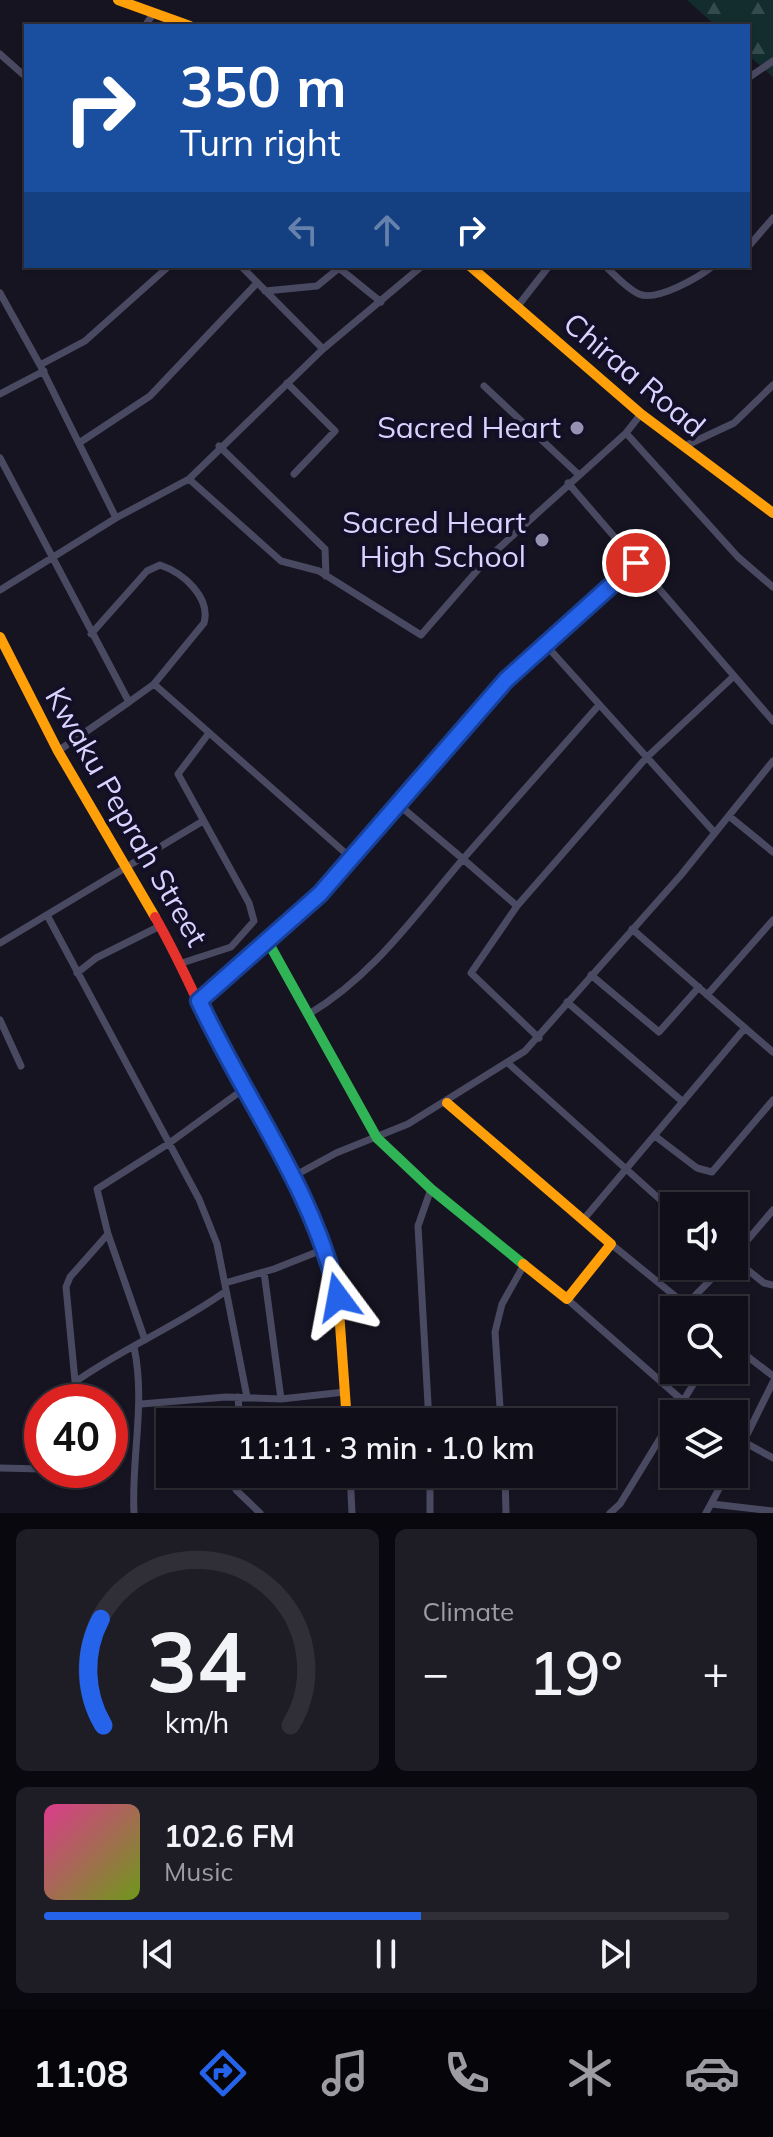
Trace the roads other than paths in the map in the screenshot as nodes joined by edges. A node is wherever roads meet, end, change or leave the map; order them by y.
1 (118, 0) edge
2 (153, 14) junction
3 (146, 24) edge
4 (184, 24) edge
5 (0, 54) edge
6 (773, 61) edge
7 (24, 75) edge
8 (750, 77) edge
9 (773, 218) edge
10 (750, 245) edge
11 (167, 268) edge
12 (243, 268) edge
13 (420, 268) edge
14 (472, 268) edge
15 (547, 268) edge
16 (607, 268) edge
17 (710, 268) edge
18 (257, 283) junction
19 (265, 291) junction
20 (0, 293) edge
21 (381, 302) junction
22 (516, 308) junction
23 (323, 349) junction
24 (42, 368) junction
25 (287, 383) junction
26 (773, 385) edge
27 (484, 386) dead end
28 (0, 394) edge
29 (641, 414) junction
30 (626, 433) junction
31 (79, 443) junction
32 (219, 446) junction
33 (682, 447) junction
34 (0, 458) edge
35 (294, 474) dead end
36 (578, 474) junction
37 (189, 479) junction
38 (568, 483) junction
39 (773, 513) edge
40 (116, 518) junction
41 (52, 557) junction
42 (636, 563) junction
43 (326, 576) junction
44 (773, 587) edge
45 (0, 590) edge
46 (91, 634) junction
47 (0, 637) edge
48 (544, 643) junction
49 (734, 676) junction
50 (154, 684) junction
51 (129, 702) junction
52 (599, 705) junction
53 (773, 721) edge
54 (209, 733) junction
55 (58, 751) junction
56 (646, 758) junction
57 (773, 761) edge
58 (399, 805) junction
59 (729, 816) junction
60 (203, 821) junction
61 (715, 833) junction
62 (773, 852) edge
63 (351, 858) junction
64 (463, 859) junction
65 (127, 865) junction
66 (517, 906) junction
67 (47, 915) junction
68 (773, 920) edge
69 (160, 926) junction
70 (632, 929) junction
71 (267, 940) junction
72 (0, 943) edge
73 (182, 963) junction
74 (77, 973) junction
75 (591, 975) junction
76 (699, 987) junction
77 (707, 995) junction
78 (199, 1001) junction
79 (567, 1002) junction
80 (309, 1014) junction
81 (0, 1020) edge
82 (745, 1028) junction
83 (539, 1038) junction
84 (773, 1052) edge
85 (509, 1064) junction
86 (21, 1066) dead end
87 (245, 1088) junction
88 (773, 1100) edge
89 (683, 1102) junction
90 (447, 1103) junction
91 (655, 1136) junction
92 (377, 1138) junction
93 (168, 1144) junction
94 (627, 1169) junction
95 (294, 1176) junction
96 (431, 1189) junction
97 (660, 1199) edge
98 (773, 1210) edge
99 (583, 1220) junction
100 (108, 1234) junction
101 (748, 1240) edge
102 (611, 1244) junction
103 (327, 1248) junction
104 (525, 1263) junction
105 (748, 1269) edge
106 (264, 1272) junction
107 (712, 1280) edge
108 (773, 1285) edge
109 (226, 1287) junction
110 (674, 1296) edge
111 (699, 1296) edge
112 (567, 1299) junction
113 (145, 1340) junction
114 (134, 1347) junction
115 (748, 1357) edge
116 (773, 1376) edge
117 (78, 1380) junction
118 (773, 1382) edge
119 (78, 1384) edge
120 (345, 1392) junction
121 (243, 1397) junction
122 (281, 1399) junction
123 (682, 1400) edge
124 (141, 1404) junction
125 (242, 1408) edge
126 (346, 1408) edge
127 (428, 1408) edge
128 (500, 1408) edge
129 (748, 1434) edge
130 (660, 1439) edge
131 (748, 1444) edge
132 (773, 1458) edge
133 (0, 1468) edge
134 (24, 1469) edge
135 (236, 1488) edge
136 (351, 1488) edge
137 (430, 1488) edge
138 (505, 1488) edge
139 (720, 1488) edge
140 (712, 1504) junction
141 (772, 1509) edge
142 (134, 1513) edge
143 (260, 1513) edge
144 (352, 1513) edge
145 (430, 1513) edge
146 (506, 1513) edge
147 (610, 1513) edge
148 (706, 1513) edge

1 - 2 main road
2 - 3 street
2 - 4 main road
5 - 7 street
6 - 8 street
9 - 10 street
11 - 24 street
12 - 18 street
13 - 21 street
14 - 22 main road, Chiraa Road
15 - 22 street
16 - 17 street
18 - 19 street
18 - 31 street
19 - 21 street
19 - 23 street
20 - 24 street
21 - 23 street
22 - 29 main road, Chiraa Road
23 - 25 street
24 - 28 street
24 - 31 street
25 - 32 street
25 - 35 street
26 - 33 street
27 - 36 street
29 - 30 street
29 - 33 main road, Chiraa Road
30 - 36 street
30 - 44 street
31 - 40 street
32 - 37 street
32 - 43 street
33 - 39 main road, Chiraa Road
34 - 41 street
36 - 38 street
37 - 40 street
37 - 43 street
38 - 42 street
38 - 43 street
40 - 41 street
41 - 45 street
41 - 46 street
42 - 48 street
42 - 49 street
46 - 50 street
46 - 51 street
47 - 55 main road, Kwaku Peprah Street
48 - 52 street
48 - 58 street
49 - 53 street
49 - 56 street
50 - 51 street
50 - 54 street
51 - 55 street
52 - 56 street
52 - 64 street
54 - 60 street
54 - 63 street
55 - 65 main road, Kwaku Peprah Street
56 - 61 street
56 - 66 street
57 - 59 street
58 - 63 street
58 - 64 street
59 - 61 street
59 - 62 street
60 - 65 street
60 - 73 street
61 - 70 street
63 - 71 street
64 - 66 street
64 - 80 street
65 - 67 street
65 - 69 main road, Kwaku Peprah Street
66 - 83 street
67 - 72 street
67 - 74 street
68 - 77 street
69 - 73 main road, Kwaku Peprah Street
69 - 74 street
70 - 75 street
70 - 76 street
71 - 78 street
71 - 80 main road
73 - 78 main road, Kwaku Peprah Street
74 - 93 street
75 - 76 street
75 - 79 street
76 - 77 street
77 - 82 street
78 - 87 main road, Kwaku Peprah Street
79 - 83 street
79 - 89 street
80 - 92 main road
81 - 86 street
82 - 84 street
82 - 89 street
83 - 85 street
85 - 90 street
85 - 94 street
87 - 93 street
87 - 95 main road, Kwaku Peprah Street
88 - 91 street
89 - 91 street
90 - 92 street
90 - 99 main road
91 - 94 street
92 - 95 street
92 - 96 main road
93 - 100 street
93 - 109 street
94 - 97 street
94 - 99 street
95 - 103 main road, Kwaku Peprah Street
96 - 104 main road
96 - 127 street
98 - 101 street
99 - 102 main road
100 - 113 street
100 - 117 street
102 - 110 street
102 - 112 main road
103 - 106 street
103 - 120 main road, Kwaku Peprah Street
104 - 112 main road
104 - 128 street
105 - 108 street
106 - 109 street
106 - 122 street
107 - 111 street
109 - 113 street
109 - 121 street
112 - 123 street
113 - 114 street
114 - 117 street
114 - 124 street
115 - 116 street
117 - 119 street
118 - 129 street
120 - 122 street
120 - 126 main road, Kwaku Peprah Street
121 - 122 street
121 - 124 street
121 - 125 street
124 - 142 street
130 - 147 street
131 - 132 street
133 - 134 street
135 - 143 street
136 - 144 street
137 - 145 street
138 - 146 street
139 - 140 street
140 - 141 street
140 - 148 street

